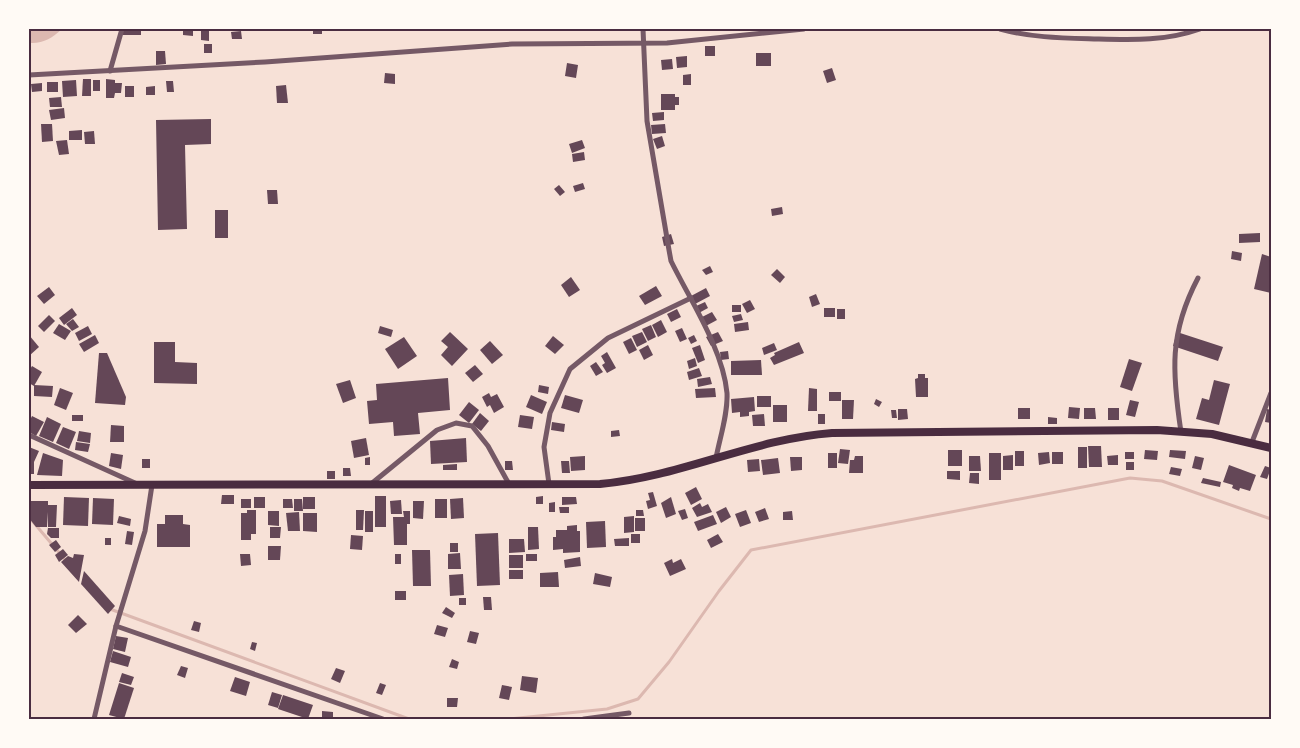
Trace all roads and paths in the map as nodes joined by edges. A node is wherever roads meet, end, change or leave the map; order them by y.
1 (122, 29) edge
2 (643, 29) edge
3 (804, 29) edge
4 (1000, 29) edge
5 (1200, 29) edge
6 (643, 44) junction
7 (110, 71) junction
8 (29, 75) edge
9 (1198, 278) dead end
10 (691, 298) junction
11 (1271, 393) edge
12 (1181, 432) junction
13 (29, 435) edge
14 (1252, 442) junction
15 (1271, 448) edge
16 (716, 458) junction
17 (138, 484) junction
18 (509, 484) junction
19 (549, 484) junction
20 (29, 485) edge
21 (152, 485) junction
22 (369, 486) junction
23 (116, 626) junction
24 (630, 713) dead end
25 (94, 719) edge
26 (383, 719) edge
27 (584, 719) edge

1 - 7 street
2 - 6 street
3 - 6 street
4 - 5 street
6 - 7 street
6 - 10 street
7 - 8 street
9 - 12 street
10 - 16 street
10 - 19 street
11 - 14 street
12 - 14 main road
12 - 16 main road
13 - 17 street
14 - 15 main road
16 - 19 main road
17 - 20 main road
17 - 21 main road
18 - 19 main road
18 - 22 main road
18 - 22 street
21 - 22 main road
21 - 23 street
23 - 25 street
23 - 26 street
24 - 27 street

